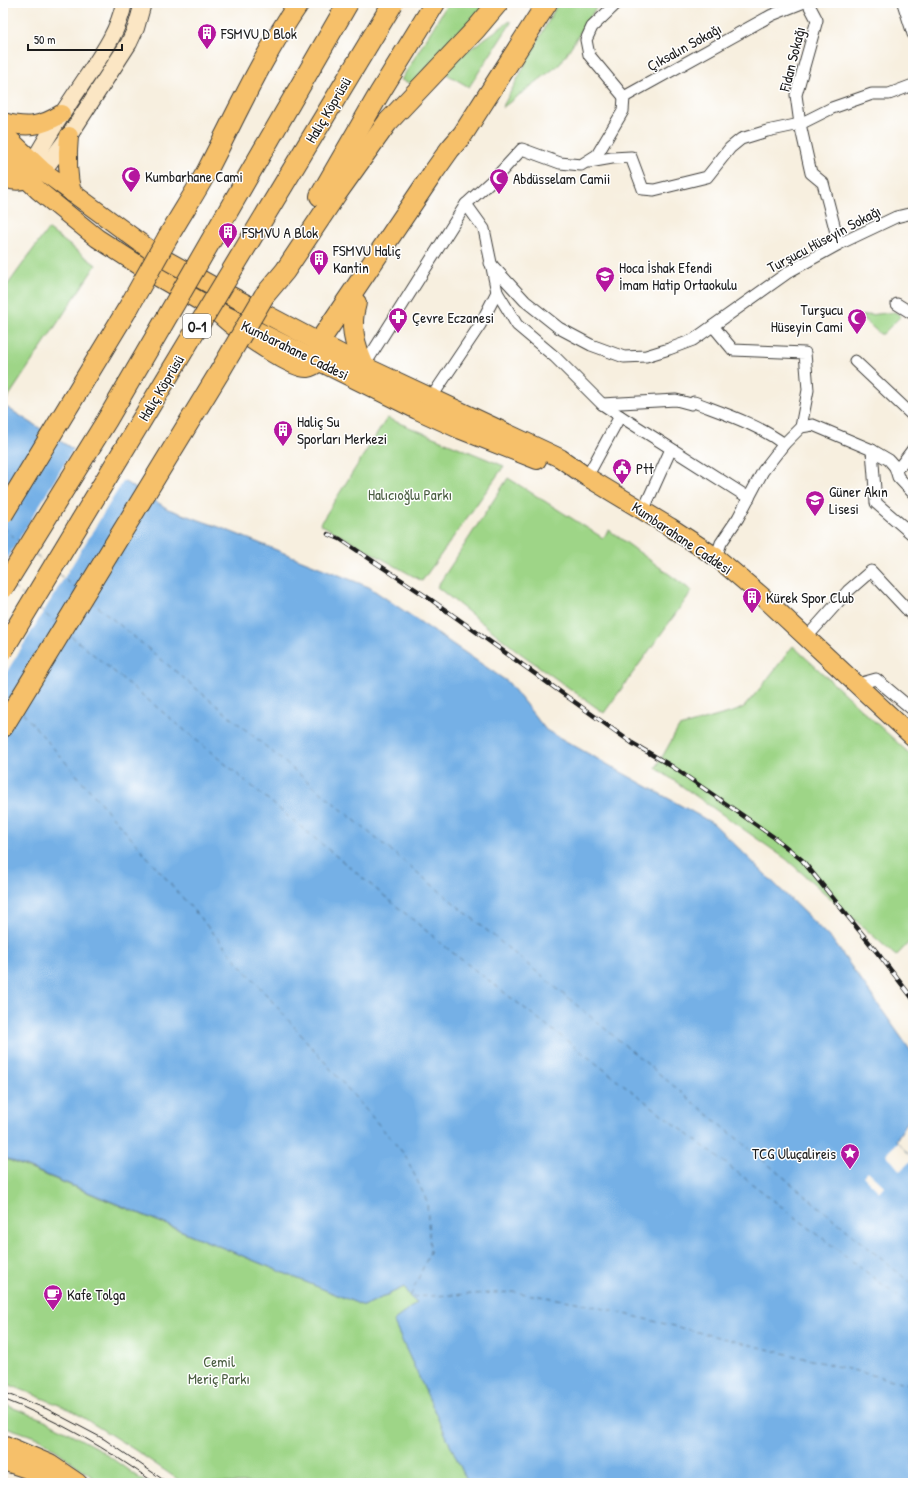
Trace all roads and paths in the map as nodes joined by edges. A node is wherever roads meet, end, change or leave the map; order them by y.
1 (124, 3) edge
2 (143, 3) edge
3 (294, 3) edge
4 (299, 3) edge
5 (348, 3) edge
6 (393, 3) edge
7 (435, 3) edge
8 (498, 3) edge
9 (547, 3) edge
10 (617, 3) edge
11 (802, 3) edge
12 (808, 3) edge
13 (903, 3) edge
14 (286, 21) junction
15 (913, 34) edge
16 (913, 85) edge
17 (624, 97) junction
18 (61, 114) junction
19 (3, 122) edge
20 (800, 124) junction
21 (3, 133) edge
22 (463, 134) junction
23 (68, 136) junction
24 (3, 156) edge
25 (585, 162) junction
26 (34, 171) junction
27 (3, 176) edge
28 (72, 193) junction
29 (466, 204) junction
30 (913, 213) edge
31 (840, 244) junction
32 (490, 263) junction
33 (497, 292) junction
34 (264, 296) junction
35 (356, 303) junction
36 (897, 304) dead end
37 (217, 311) joint
38 (913, 314) edge
39 (714, 326) junction
40 (322, 350) junction
41 (855, 361) dead end
42 (364, 366) junction
43 (431, 398) junction
44 (602, 404) junction
45 (620, 416) junction
46 (913, 416) edge
47 (801, 427) junction
48 (784, 444) junction
49 (671, 449) junction
50 (913, 449) edge
51 (872, 450) junction
52 (894, 467) junction
53 (587, 477) junction
54 (913, 493) edge
55 (749, 498) junction
56 (643, 511) junction
57 (3, 514) edge
58 (913, 535) edge
59 (716, 557) junction
60 (3, 588) edge
61 (913, 616) edge
62 (806, 638) junction
63 (3, 650) edge
64 (858, 684) junction
65 (913, 711) edge
66 (900, 724) junction
67 (3, 727) edge
68 (913, 737) edge
69 (3, 1444) edge
70 (3, 1461) edge
71 (53, 1483) edge
72 (78, 1483) edge

1 - 18 main road
2 - 23 main road
3 - 14 highway
4 - 14 highway
5 - 60 highway, Haliç Köprüsü / O-1, bridge
6 - 63 highway, Haliç Köprüsü / O-1, bridge
7 - 34 highway
8 - 34 highway
9 - 22 highway
10 - 17 street
11 - 17 street, Çıksalın Sokağı
12 - 20 street, Fidan Sokağı
13 - 15 street
14 - 57 highway, bridge
16 - 20 street
17 - 25 street
18 - 19 main road
18 - 26 main road
20 - 25 street
20 - 31 street, Fidan Sokağı
21 - 26 main road
22 - 35 highway
22 - 40 highway
23 - 26 main road
23 - 28 main road
24 - 26 main road
25 - 29 street
26 - 27 main road
26 - 28 main road, Kumbarahane Caddesi
26 - 37 main road
28 - 40 main road, Kumbarahane Caddesi
29 - 32 street
29 - 42 street
30 - 31 street, Turşucu Hüseyin Sokağı
31 - 39 street, Turşucu Hüseyin Sokağı
32 - 33 street
32 - 39 street, Turşucu Hüseyin Sokağı
33 - 43 street
33 - 44 street
34 - 67 highway, bridge
35 - 40 highway
35 - 42 highway
36 - 38 street
37 - 40 highway
39 - 47 street
40 - 42 main road, Kumbarahane Caddesi
40 - 53 main road, Kumbarahane Caddesi
41 - 46 street
42 - 43 main road, Kumbarahane Caddesi
43 - 53 main road, Kumbarahane Caddesi
44 - 45 street
44 - 48 street
45 - 49 street
45 - 53 street
47 - 48 street
47 - 51 street
48 - 55 street
49 - 55 street
49 - 56 street
50 - 52 street
51 - 52 street
51 - 58 street
52 - 54 street
53 - 56 main road, Kumbarahane Caddesi
55 - 59 street
56 - 59 main road, Kumbarahane Caddesi
59 - 62 main road, Kumbarahane Caddesi
61 - 62 street
62 - 64 main road, Kumbarahane Caddesi
64 - 65 street
64 - 66 main road, Kumbarahane Caddesi
65 - 66 street
66 - 68 main road, Kumbarahane Caddesi
69 - 72 main road
70 - 71 main road

